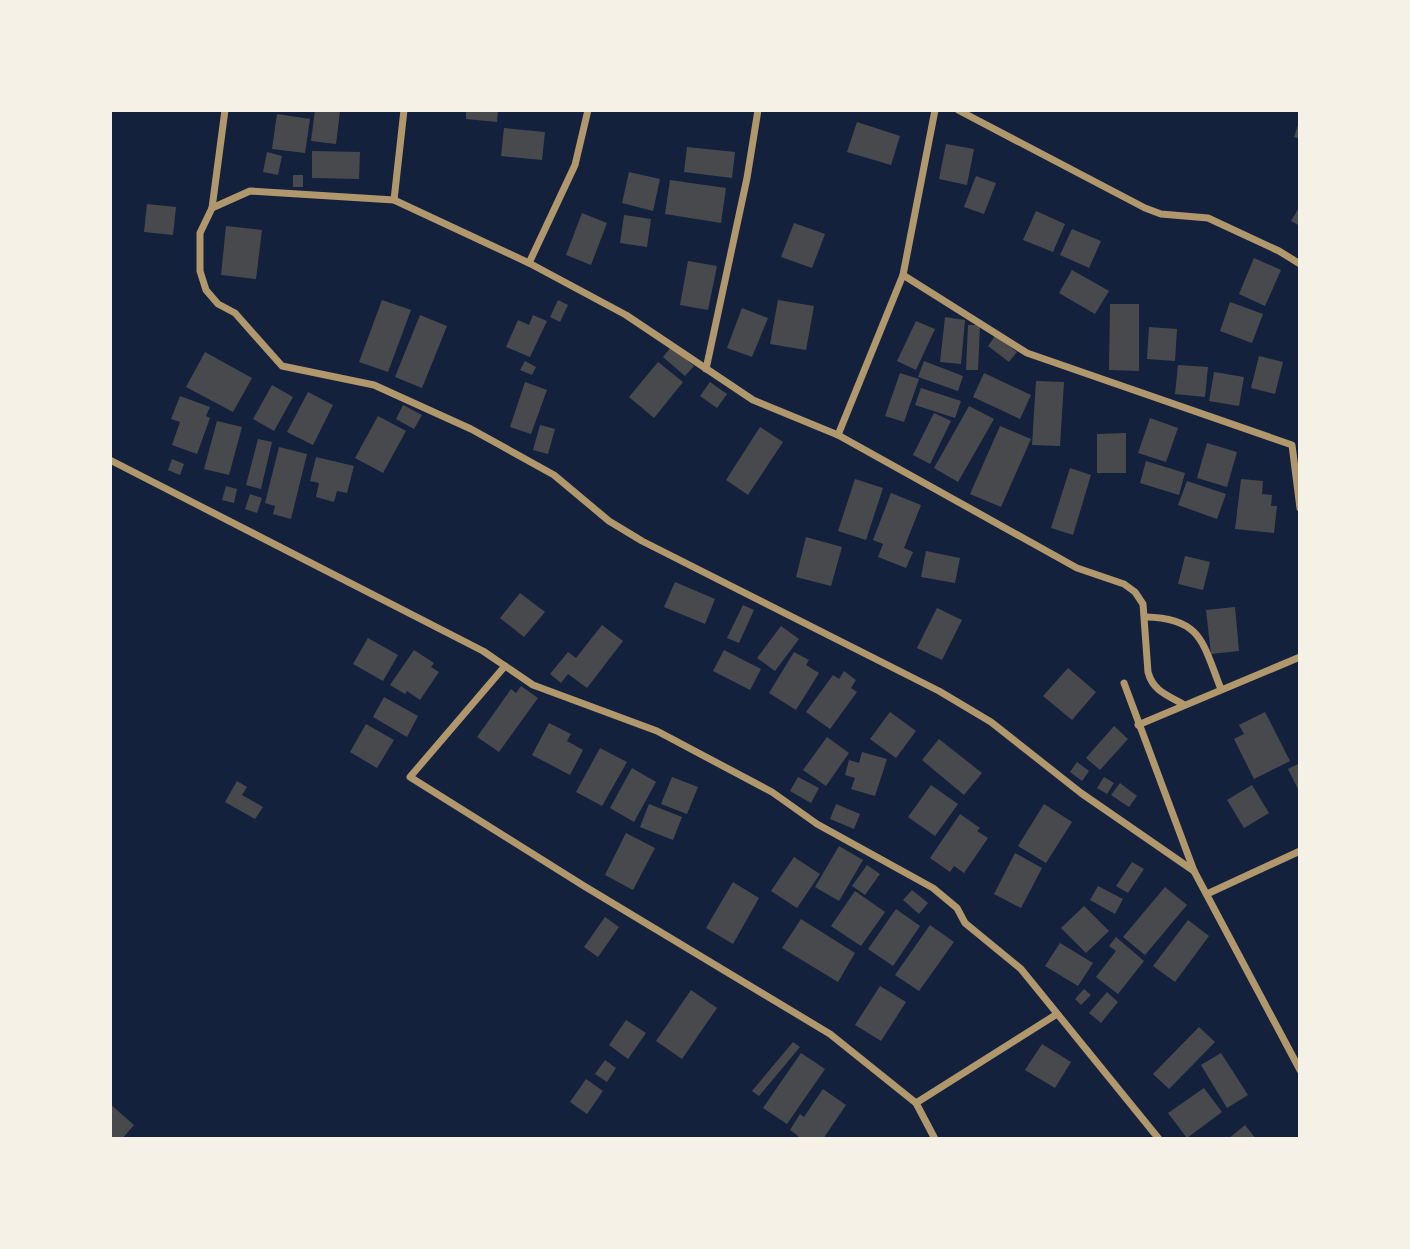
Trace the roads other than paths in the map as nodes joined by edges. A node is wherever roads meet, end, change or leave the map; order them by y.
1 (225, 110) edge
2 (404, 110) edge
3 (588, 110) edge
4 (758, 110) edge
5 (935, 110) edge
6 (958, 110) edge
7 (394, 201) junction
8 (212, 208) junction
9 (529, 262) junction
10 (1300, 264) edge
11 (903, 275) junction
12 (706, 369) junction
13 (838, 435) junction
14 (110, 460) edge
15 (1300, 508) edge
16 (1146, 617) junction
17 (1300, 657) edge
18 (505, 666) junction
19 (1124, 683) dead end
20 (1221, 689) junction
21 (1183, 704) junction
22 (1138, 724) junction
23 (1300, 851) edge
24 (1194, 871) junction
25 (1207, 894) junction
26 (1057, 1014) junction
27 (1300, 1070) edge
28 (916, 1103) junction
29 (935, 1139) edge
30 (1159, 1139) edge

1 - 8 street
2 - 7 street
3 - 9 street
4 - 12 street
5 - 11 street
6 - 10 street
7 - 8 street
7 - 9 street
8 - 24 street
9 - 12 street
11 - 13 street
11 - 15 street
12 - 13 street
13 - 16 street
14 - 18 street
16 - 20 street
16 - 21 street
17 - 20 street
18 - 26 street
18 - 28 street
19 - 22 street
20 - 21 street
21 - 22 street
22 - 24 street
23 - 25 street
24 - 25 street
25 - 27 street
26 - 28 street
26 - 30 street
28 - 29 street

